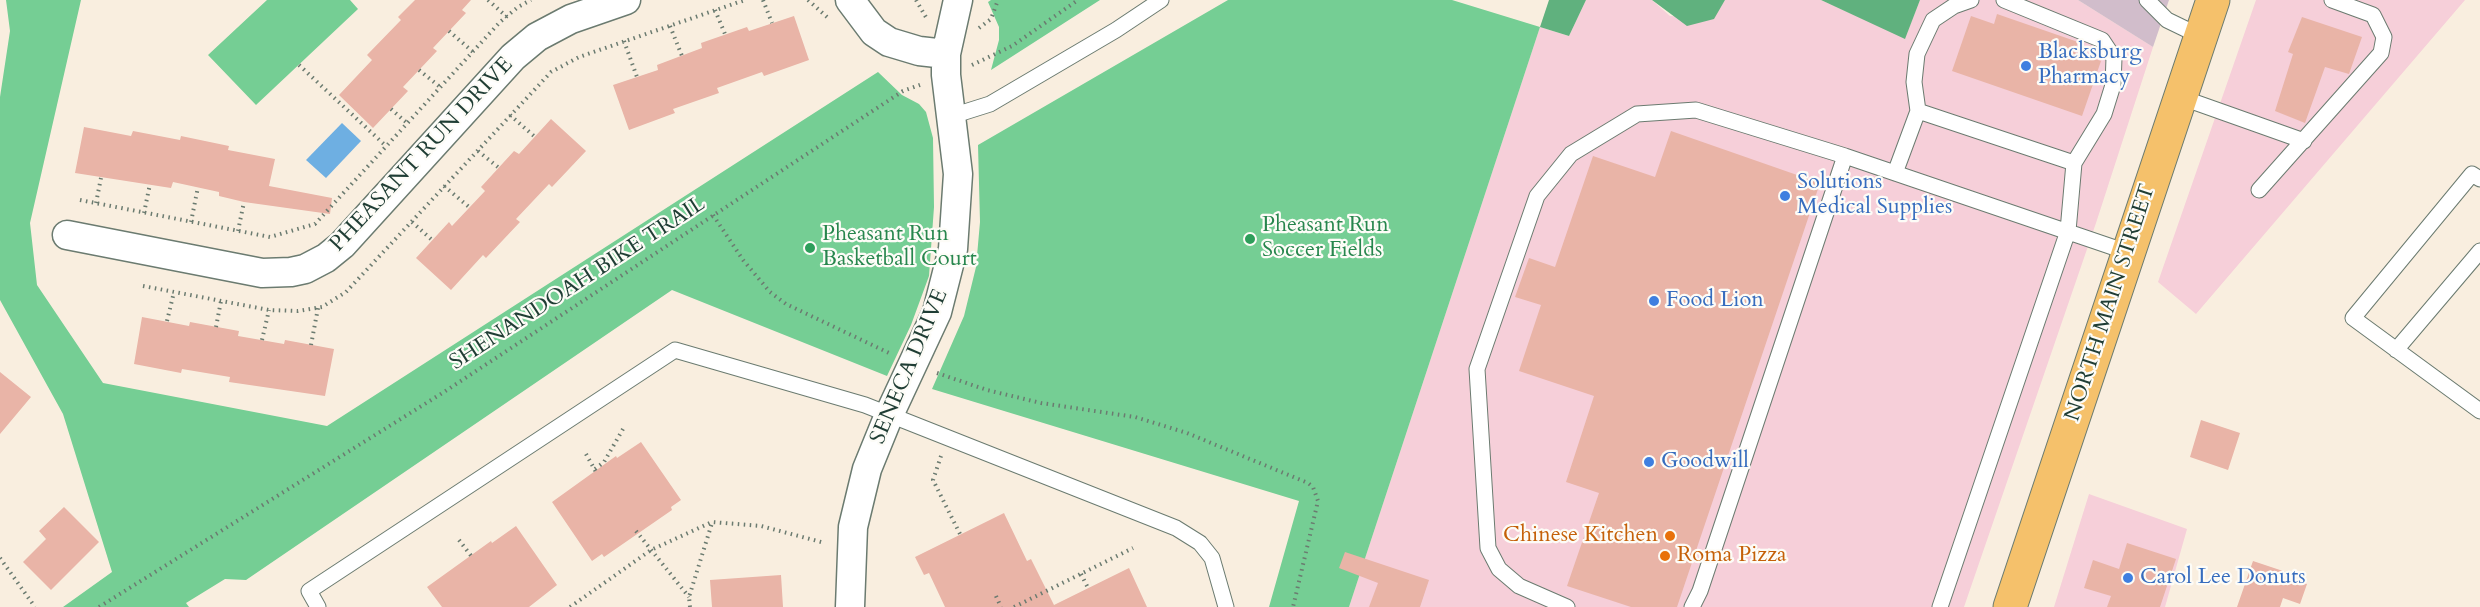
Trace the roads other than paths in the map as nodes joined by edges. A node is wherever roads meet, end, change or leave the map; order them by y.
1 (626, 0) edge
2 (850, 0) edge
3 (958, 0) edge
4 (1161, 0) edge
5 (1971, 0) edge
6 (2004, 0) edge
7 (2147, 0) edge
8 (2212, 0) edge
9 (2332, 0) edge
10 (2200, 36) junction
11 (946, 65) junction
12 (2180, 97) junction
13 (1918, 111) junction
14 (952, 116) junction
15 (2304, 141) junction
16 (1845, 156) junction
17 (2074, 163) junction
18 (1895, 173) junction
19 (2480, 179) edge
20 (2259, 190) dead end
21 (2067, 231) junction
22 (67, 235) dead end
23 (2480, 251) edge
24 (2127, 252) junction
25 (2396, 350) junction
26 (2480, 411) edge
27 (889, 415) junction
28 (318, 607) edge
29 (850, 607) edge
30 (1226, 607) edge
31 (1567, 607) edge
32 (1692, 607) edge
33 (1940, 607) edge
34 (2010, 607) edge

1 - 22 street, PHEASANT RUN DRIVE
2 - 11 street
3 - 11 street
4 - 14 lane
5 - 13 lane
6 - 17 lane
7 - 10 lane
8 - 10 main road, NORTH MAIN STREET
9 - 15 lane
10 - 12 main road, NORTH MAIN STREET
11 - 14 street, SENECA DRIVE
12 - 15 lane
12 - 24 main road, NORTH MAIN STREET
13 - 17 lane
13 - 18 lane
14 - 27 street, SENECA DRIVE
15 - 20 lane
16 - 18 lane
16 - 31 lane
16 - 32 lane
17 - 21 lane
18 - 21 lane
19 - 25 lane
21 - 24 lane
21 - 33 lane
23 - 25 lane
24 - 34 main road, NORTH MAIN STREET
25 - 26 lane
27 - 28 lane
27 - 29 street, SENECA DRIVE
27 - 30 lane

